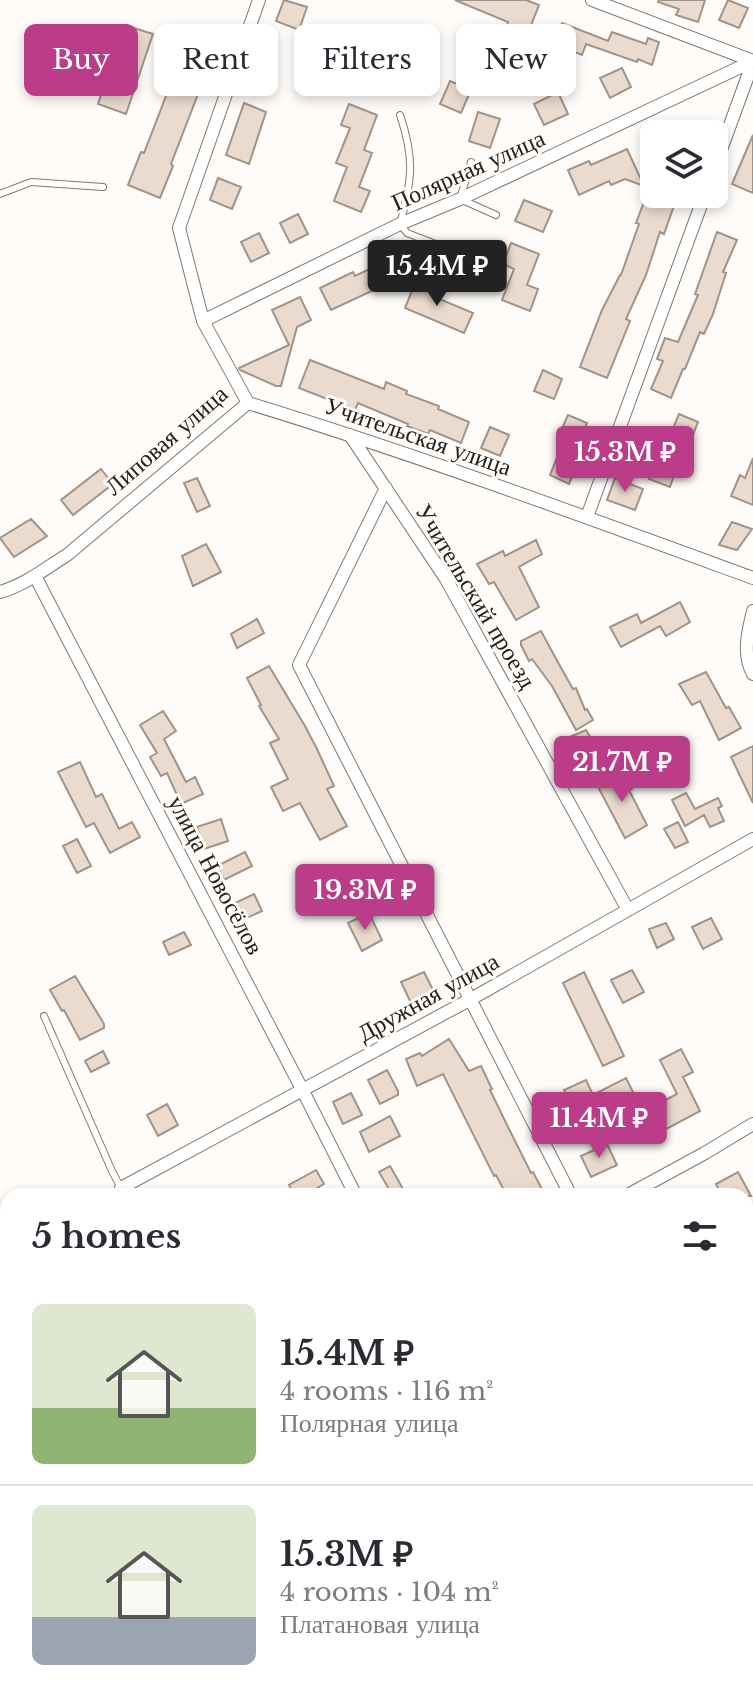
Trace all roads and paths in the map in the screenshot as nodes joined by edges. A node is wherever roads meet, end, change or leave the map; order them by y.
1 (259, 0) edge
2 (592, 0) edge
3 (753, 61) edge
4 (400, 115) dead end
5 (728, 130) edge
6 (471, 162) dead end
7 (103, 187) dead end
8 (0, 194) edge
9 (460, 199) junction
10 (700, 208) edge
11 (496, 215) dead end
12 (400, 224) junction
13 (482, 262) dead end
14 (203, 321) junction
15 (248, 403) junction
16 (350, 435) junction
17 (386, 488) junction
18 (587, 517) junction
19 (35, 576) junction
20 (753, 578) edge
21 (0, 592) edge
22 (753, 611) edge
23 (753, 674) edge
24 (753, 839) edge
25 (628, 910) junction
26 (471, 999) junction
27 (44, 1016) dead end
28 (303, 1091) junction
29 (753, 1124) edge
30 (121, 1188) edge
31 (130, 1188) edge
32 (352, 1188) edge
33 (567, 1188) edge
34 (641, 1188) edge

1 - 14 street, Липовая улица
2 - 3 street
3 - 5 street
3 - 9 street, Полярная улица
4 - 12 lane
6 - 9 lane
7 - 8 lane
9 - 11 lane
9 - 12 street, Полярная улица
10 - 18 street
12 - 13 lane
12 - 14 street, Полярная улица
14 - 15 street, Липовая улица
15 - 16 street, Учительская улица
15 - 19 street, Липовая улица
16 - 17 street, Учительский проезд
16 - 18 street, Учительская улица
17 - 25 street, Учительский проезд
17 - 26 street
18 - 20 street, Учительская улица
19 - 21 street, Липовая улица
19 - 28 street, улица Новосёлов
22 - 23 street
24 - 25 street, Дружная улица
25 - 26 street, Дружная улица
26 - 28 street, Дружная улица
26 - 33 street
27 - 30 lane
28 - 31 street, Дружная улица
28 - 32 street, улица Новосёлов
29 - 34 street

